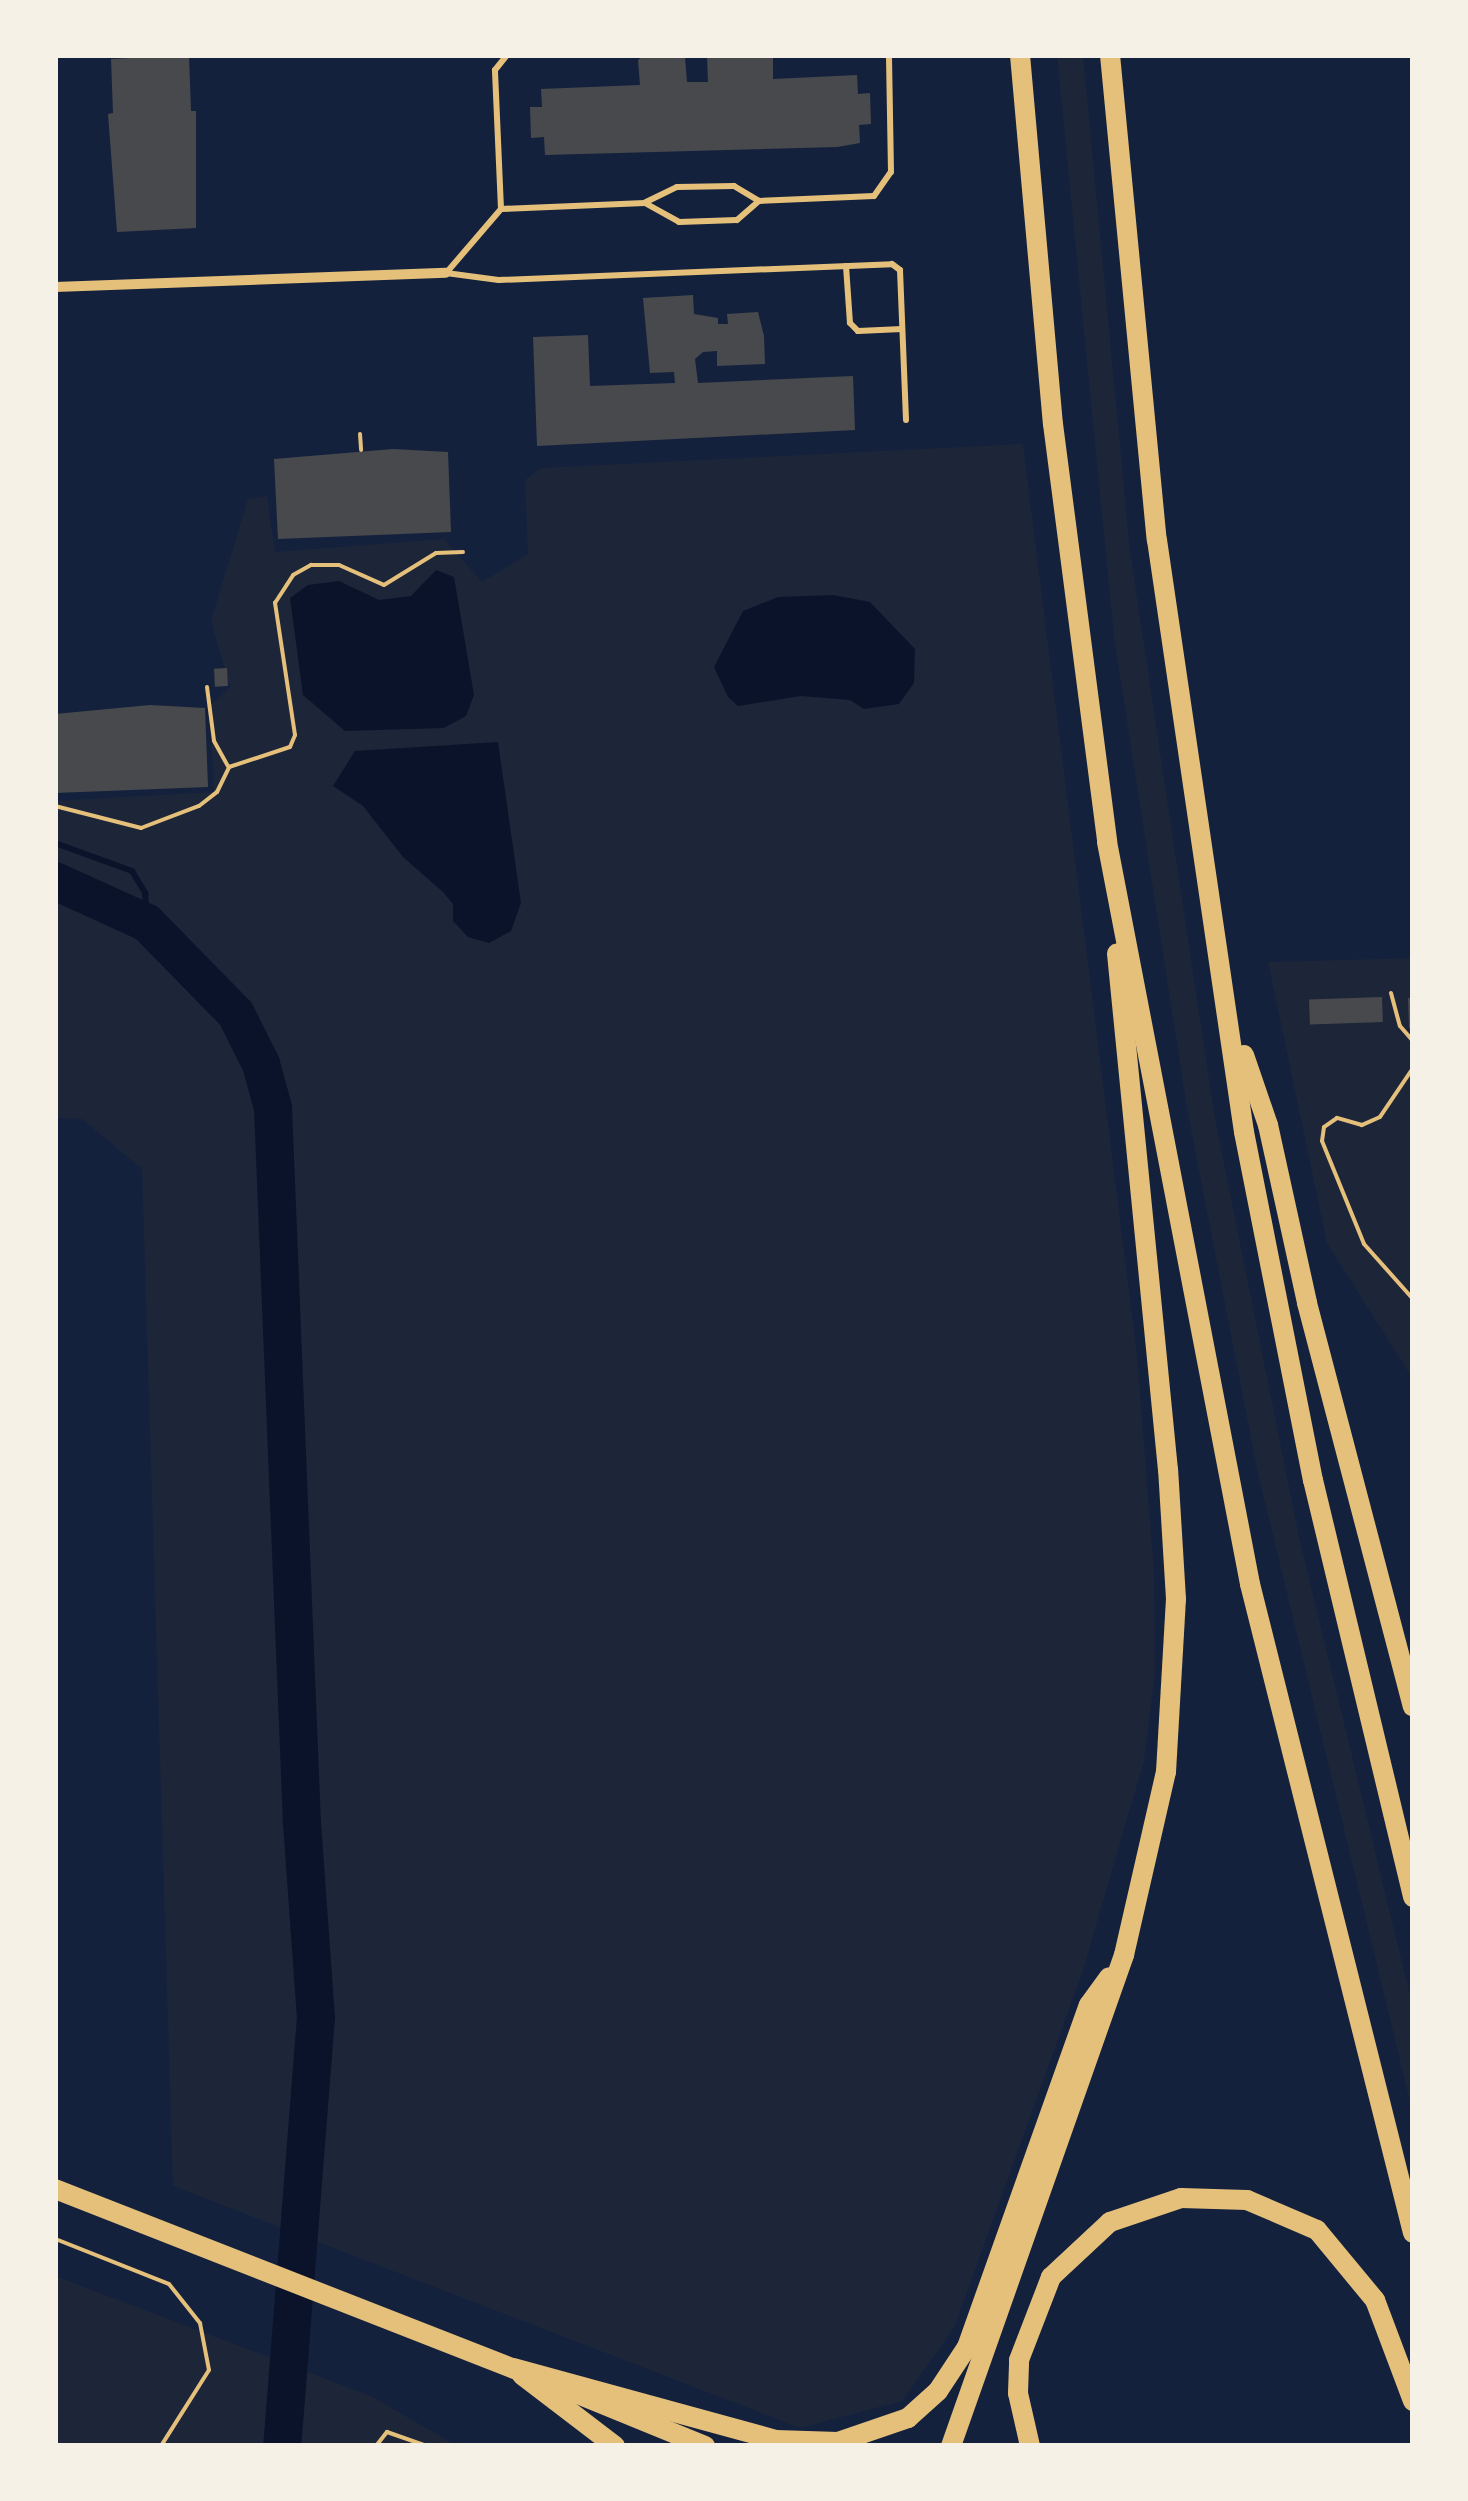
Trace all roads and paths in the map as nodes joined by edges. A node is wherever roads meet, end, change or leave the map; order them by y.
1 (507, 55) edge
2 (889, 55) edge
3 (1020, 55) edge
4 (1110, 55) edge
5 (759, 201) junction
6 (645, 203) junction
7 (501, 208) junction
8 (846, 266) junction
9 (446, 273) junction
10 (55, 287) edge
11 (902, 329) junction
12 (906, 420) dead end
13 (360, 434) dead end
14 (361, 450) dead end
15 (463, 552) dead end
16 (207, 686) dead end
17 (214, 741) junction
18 (206, 742) dead end
19 (229, 767) junction
20 (55, 806) edge
21 (1107, 842) junction
22 (1390, 993) dead end
23 (1231, 1015) junction
24 (1413, 1041) edge
25 (1413, 1068) edge
26 (1413, 1300) edge
27 (1413, 1706) edge
28 (1413, 1897) edge
29 (1124, 1955) junction
30 (55, 2188) edge
31 (1413, 2234) edge
32 (58, 2240) dead end
33 (513, 2368) junction
34 (1413, 2401) edge
35 (162, 2446) edge
36 (376, 2446) edge
37 (426, 2446) edge
38 (614, 2446) edge
39 (705, 2446) edge
40 (951, 2446) edge
41 (1030, 2446) edge

1 - 7 lane
2 - 5 lane
3 - 21 highway
4 - 23 highway
5 - 6 lane
5 - 6 lane
6 - 7 lane
7 - 9 lane
8 - 9 lane
8 - 11 lane
8 - 11 lane
9 - 10 street
11 - 12 lane
13 - 14 path
15 - 19 path
16 - 17 path
17 - 18 path
17 - 19 path
19 - 20 path
21 - 29 highway
21 - 31 highway
22 - 24 path
23 - 27 highway
23 - 28 highway
25 - 26 path
29 - 33 highway
29 - 40 highway
30 - 33 highway
32 - 35 path
33 - 38 highway
33 - 39 highway
34 - 41 highway
36 - 37 path

